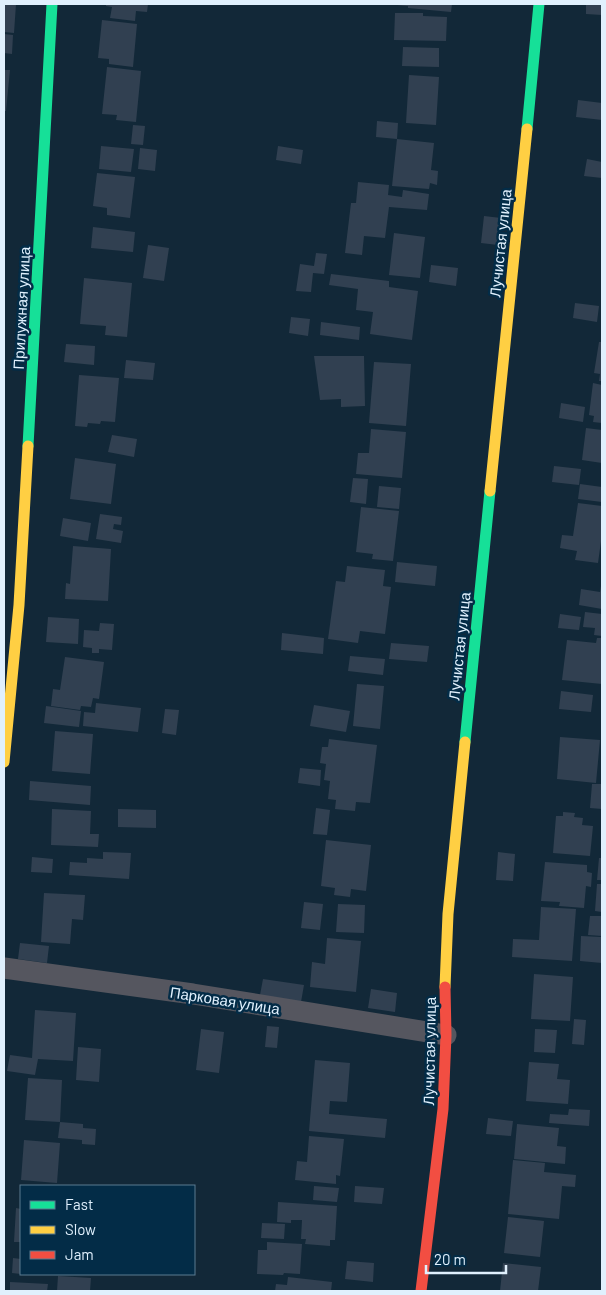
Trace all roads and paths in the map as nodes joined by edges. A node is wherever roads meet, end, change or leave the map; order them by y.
1 (52, 4) edge
2 (539, 4) edge
3 (4, 762) edge
4 (4, 968) edge
5 (446, 1034) junction
6 (421, 1291) edge

1 - 3 street, Прилужная улица
2 - 5 street, Лучистая улица
4 - 5 street, Парковая улица
5 - 6 street, Лучистая улица

